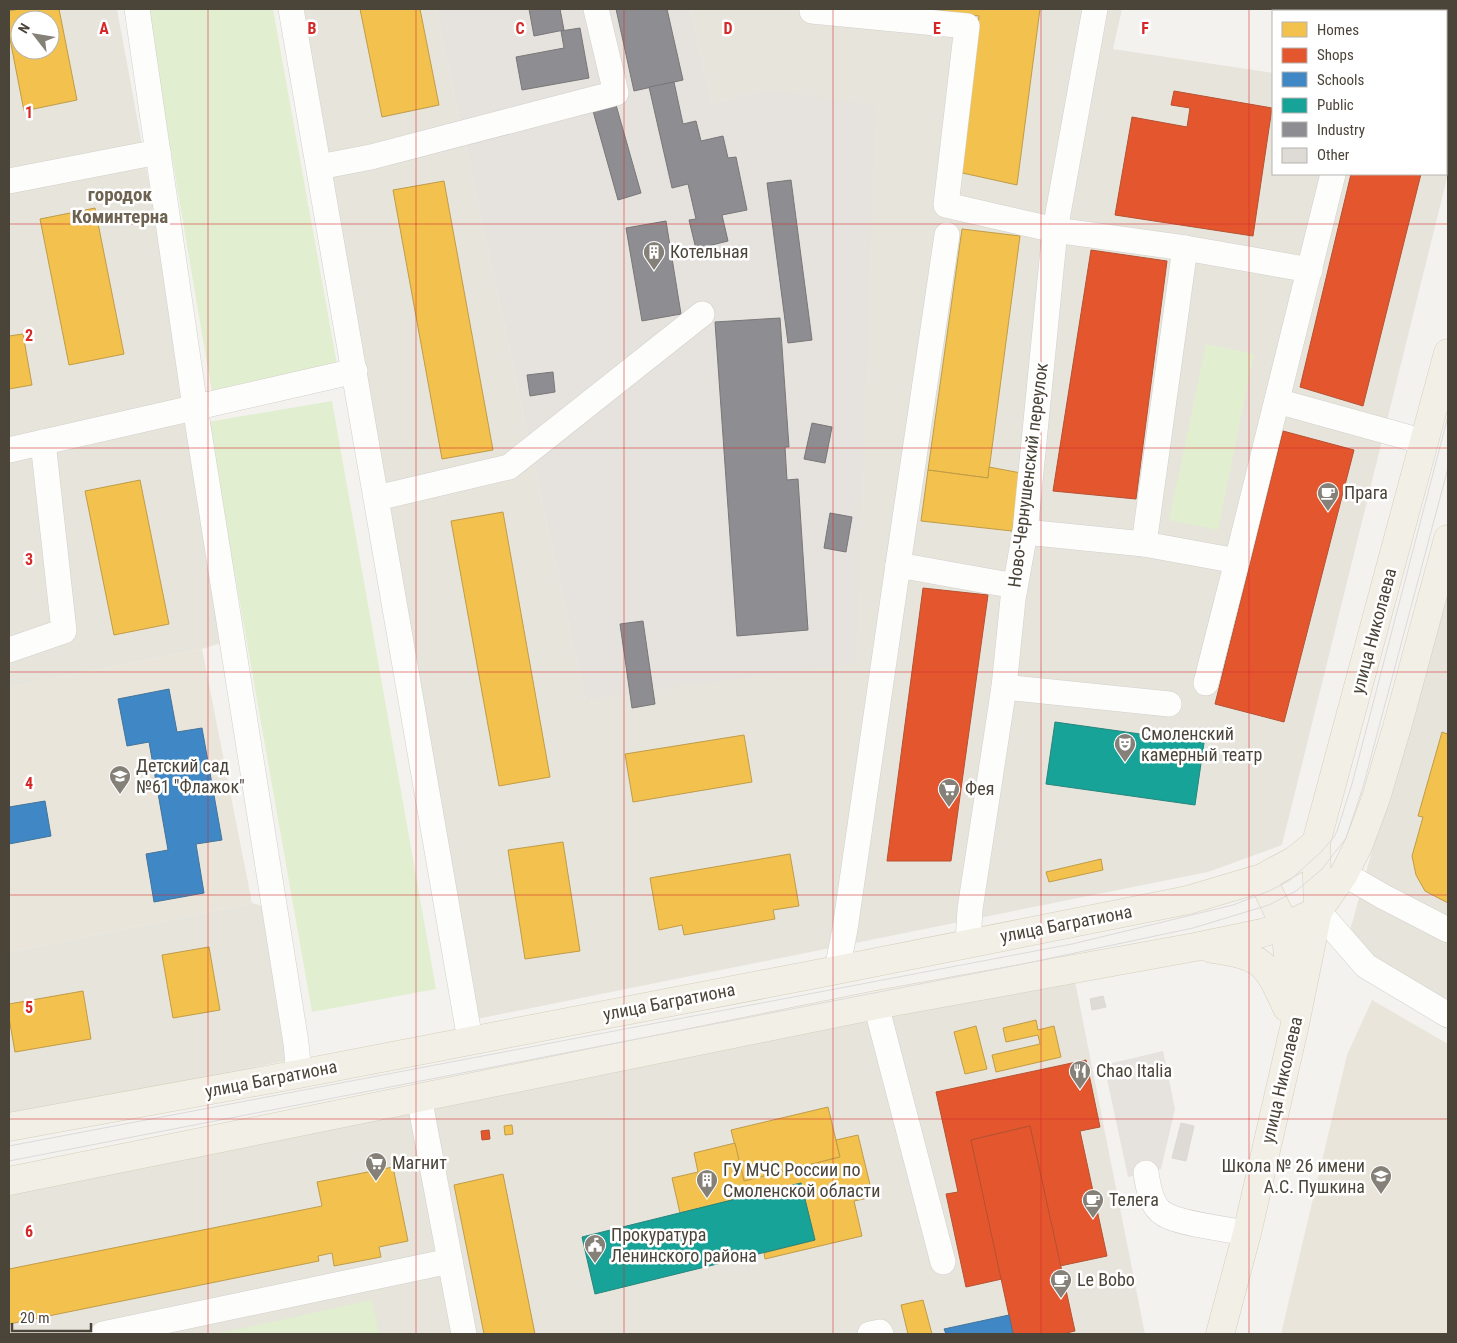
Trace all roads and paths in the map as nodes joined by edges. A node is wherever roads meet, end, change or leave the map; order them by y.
1 (137, 9) edge
2 (292, 9) edge
3 (596, 9) edge
4 (812, 9) edge
5 (1095, 9) edge
6 (158, 152) junction
7 (319, 167) junction
8 (1333, 175) edge
9 (9, 181) edge
10 (1056, 230) junction
11 (947, 235) dead end
12 (1184, 248) junction
13 (1310, 270) junction
14 (702, 314) dead end
15 (1448, 353) edge
16 (355, 371) junction
17 (1277, 401) junction
18 (195, 407) junction
19 (43, 442) junction
20 (1425, 442) junction
21 (9, 450) edge
22 (377, 498) junction
23 (1025, 532) junction
24 (1448, 539) edge
25 (1144, 544) junction
26 (1236, 561) junction
27 (898, 565) junction
28 (1015, 586) junction
29 (9, 650) edge
30 (1206, 683) dead end
31 (1004, 687) junction
32 (1169, 704) dead end
33 (1316, 842) junction
34 (1344, 874) junction
35 (1262, 878) junction
36 (1318, 911) junction
37 (1285, 926) junction
38 (1448, 930) edge
39 (968, 943) junction
40 (1195, 947) junction
41 (837, 970) junction
42 (876, 1005) junction
43 (1448, 1015) edge
44 (1295, 1024) junction
45 (470, 1040) junction
46 (299, 1074) junction
47 (419, 1097) junction
48 (9, 1127) edge
49 (1146, 1173) dead end
50 (9, 1180) edge
51 (1247, 1233) junction
52 (450, 1261) junction
53 (942, 1262) dead end
54 (103, 1334) edge
55 (464, 1334) edge
56 (870, 1334) edge
57 (881, 1334) edge
58 (1220, 1334) edge

1 - 6 street
2 - 7 street
3 - 7 street
4 - 10 street
5 - 10 street, Ново-Чернушенский переулок
6 - 9 street
6 - 18 street
7 - 16 street
8 - 13 street
10 - 12 street
10 - 23 street, Ново-Чернушенский переулок
11 - 27 street
12 - 13 street
12 - 25 street
13 - 17 street
14 - 22 street
15 - 20 main road, улица Николаева
16 - 18 street
16 - 22 street
17 - 20 street
17 - 26 street
18 - 19 street
18 - 46 street
19 - 21 street
19 - 29 street
20 - 33 main road, улица Николаева
22 - 45 street
23 - 25 street
23 - 28 street, Ново-Чернушенский переулок
24 - 34 main road, улица Николаева
25 - 26 street
26 - 30 street
27 - 28 street
27 - 41 street
28 - 31 street, Ново-Чернушенский переулок
31 - 32 street
31 - 39 street, Ново-Чернушенский переулок
33 - 35 main road, улица Багратиона
33 - 36 main road, улица Николаева
34 - 36 main road, улица Николаева
34 - 38 street
35 - 37 main road
35 - 39 main road, улица Багратиона
36 - 37 main road
36 - 43 street
36 - 44 main road, улица Николаева
37 - 40 main road
37 - 44 main road
39 - 41 main road, улица Багратиона
40 - 42 main road
40 - 44 main road
41 - 45 main road, улица Багратиона
42 - 47 main road
42 - 53 street
44 - 51 main road, улица Николаева
45 - 46 main road, улица Багратиона
46 - 48 main road, улица Багратиона
47 - 50 main road
47 - 52 street
49 - 51 street
51 - 58 main road, улица Николаева
52 - 54 street
52 - 55 street
56 - 57 street

